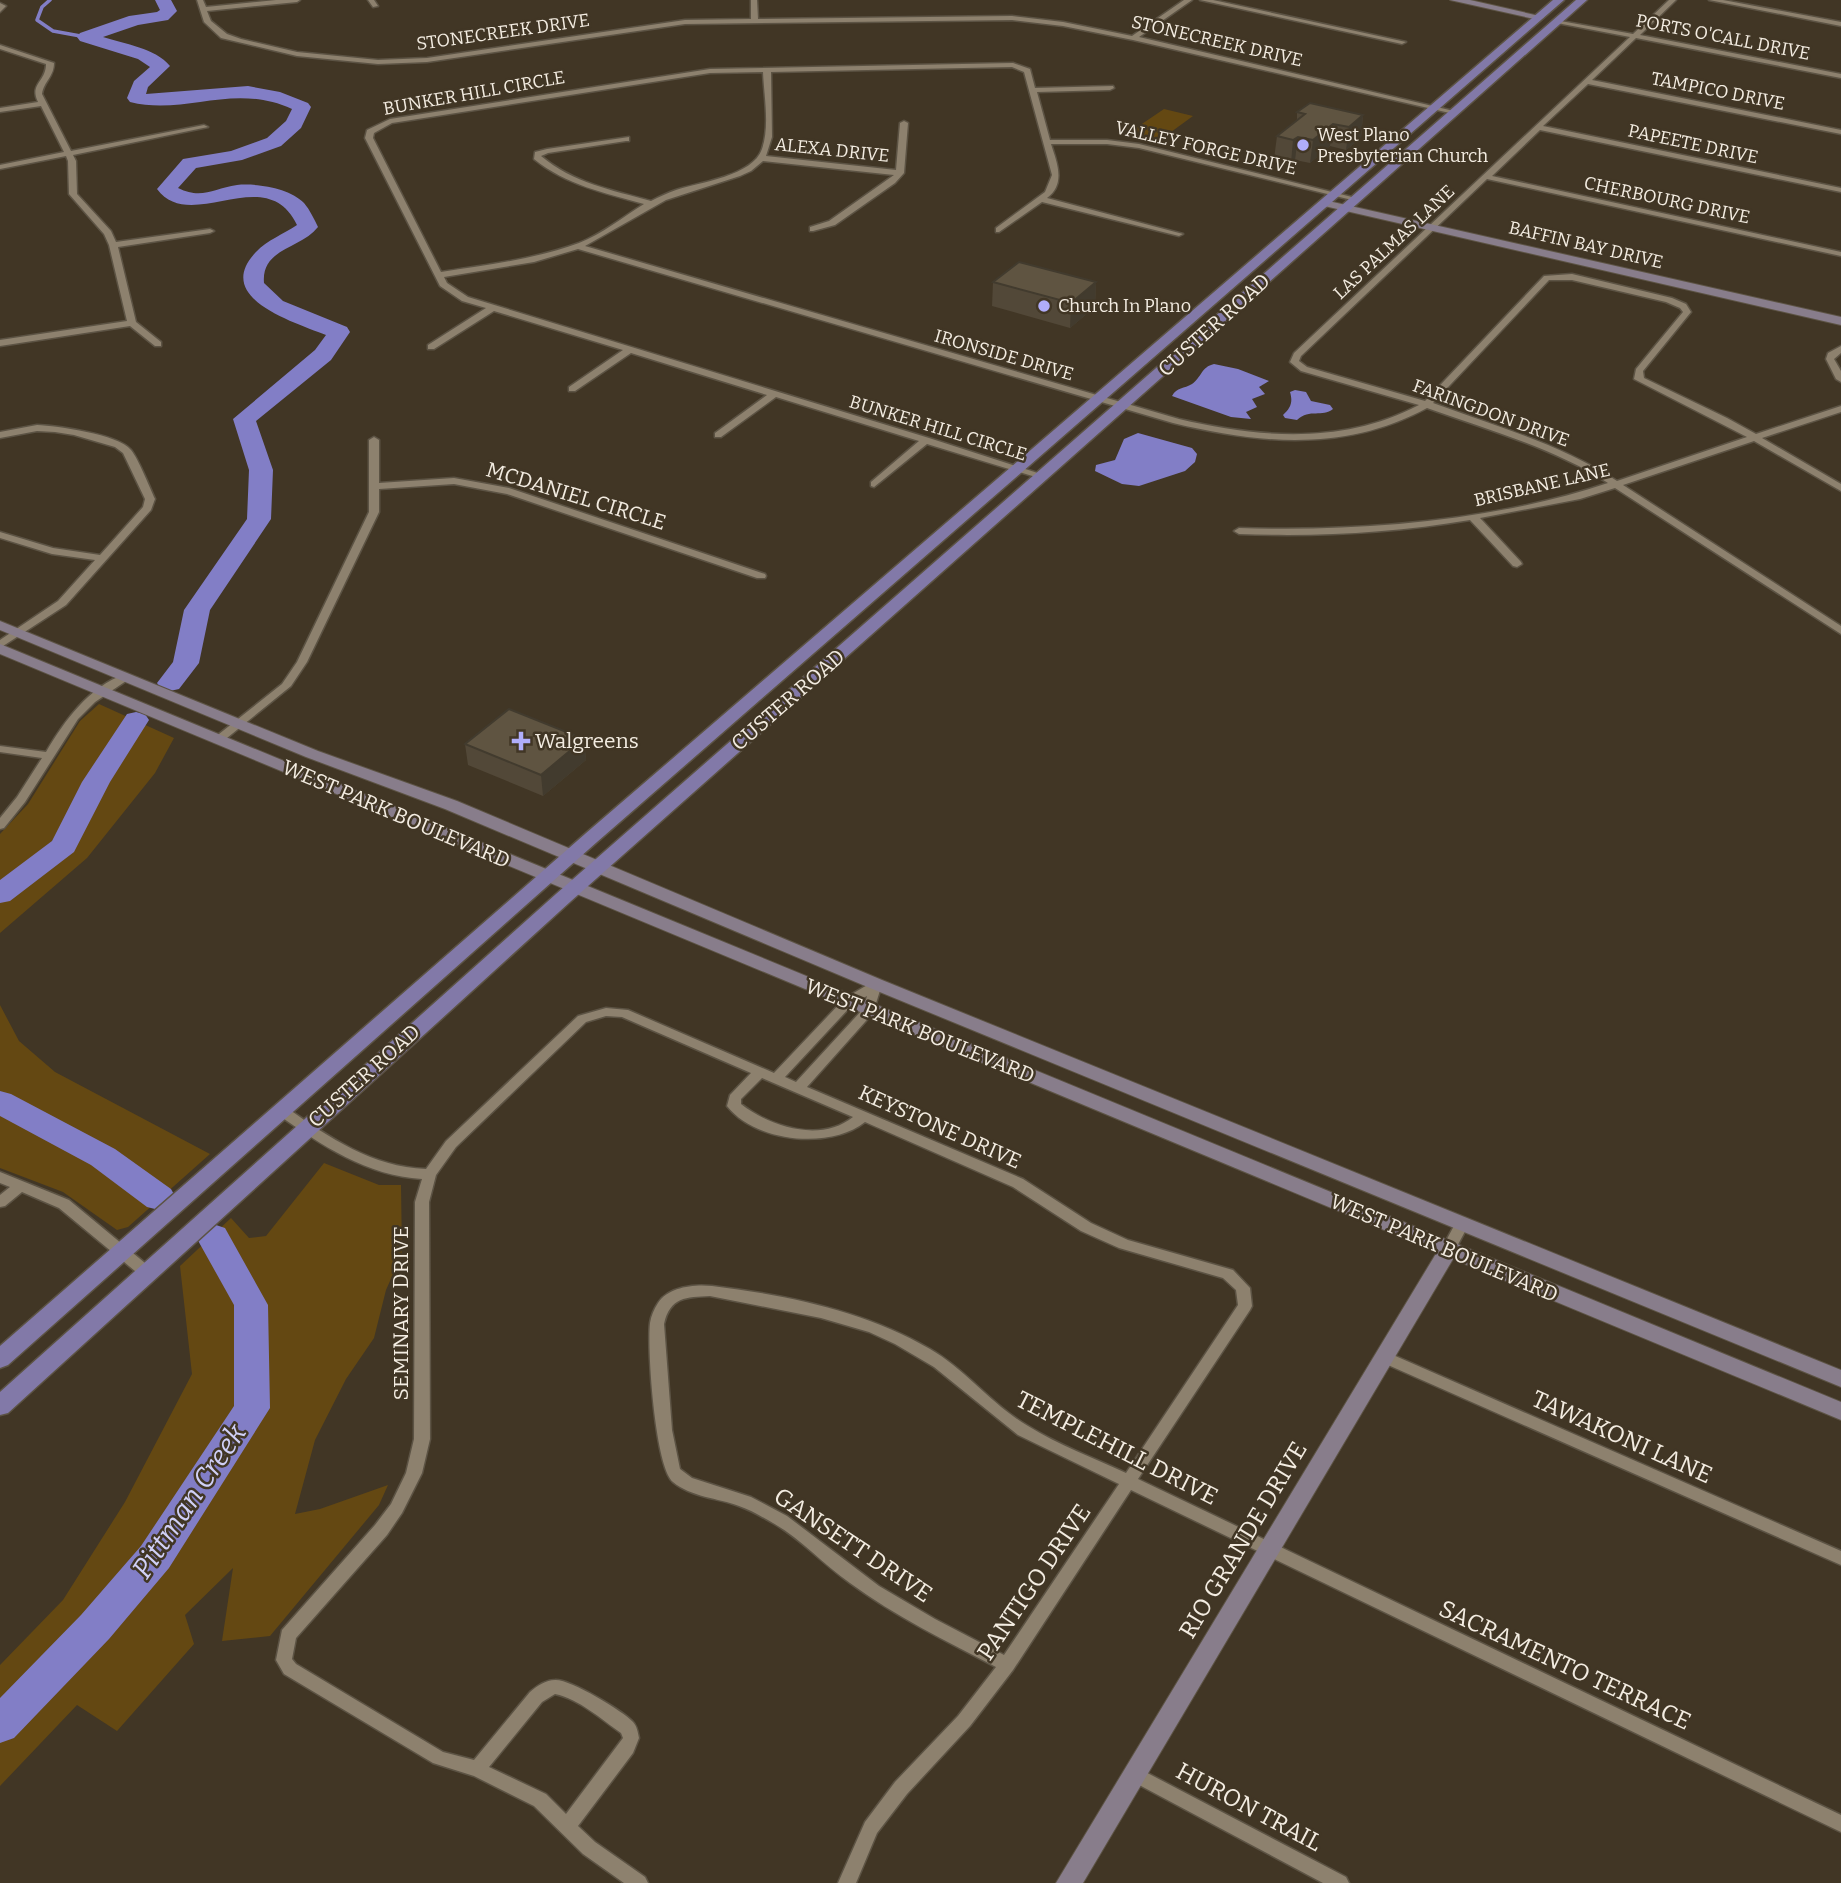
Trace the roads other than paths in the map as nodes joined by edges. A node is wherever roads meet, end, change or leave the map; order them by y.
1 (200, 0) edge
2 (297, 0) edge
3 (754, 0) edge
4 (1189, 0) edge
5 (1203, 0) edge
6 (1455, 0) edge
7 (1559, 0) edge
8 (1581, 0) edge
9 (1673, 0) edge
10 (1712, 0) edge
11 (205, 9) junction
12 (1539, 18) junction
13 (1557, 21) junction
14 (755, 22) junction
15 (1841, 24) edge
16 (1635, 37) junction
17 (1133, 38) junction
18 (1402, 42) dead end
19 (0, 47) edge
20 (767, 69) junction
21 (1841, 76) edge
22 (1589, 82) junction
23 (1110, 88) dead end
24 (1033, 90) junction
25 (42, 104) junction
26 (1434, 107) junction
27 (0, 110) edge
28 (1454, 112) junction
29 (904, 122) dead end
30 (204, 127) dead end
31 (1539, 128) junction
32 (1841, 132) edge
33 (626, 139) dead end
34 (1047, 142) junction
35 (68, 155) junction
36 (760, 158) junction
37 (0, 167) edge
38 (900, 173) junction
39 (1487, 177) junction
40 (1841, 190) edge
41 (1329, 198) junction
42 (1040, 199) junction
43 (648, 203) junction
44 (1351, 204) junction
45 (1432, 228) junction
46 (813, 229) dead end
47 (999, 230) dead end
48 (210, 231) dead end
49 (1179, 234) dead end
50 (113, 246) junction
51 (576, 246) junction
52 (1841, 254) edge
53 (439, 275) junction
54 (494, 308) junction
55 (1841, 321) edge
56 (132, 323) junction
57 (0, 343) edge
58 (158, 344) dead end
59 (431, 347) dead end
60 (1841, 349) edge
61 (629, 350) junction
62 (1295, 365) joint
63 (1841, 379) edge
64 (572, 389) dead end
65 (774, 394) junction
66 (1099, 399) junction
67 (1426, 404) junction
68 (1123, 406) junction
69 (1841, 409) edge
70 (0, 435) edge
71 (718, 435) dead end
72 (1756, 438) junction
73 (374, 440) dead end
74 (926, 440) junction
75 (1018, 469) junction
76 (1042, 476) junction
77 (874, 484) dead end
78 (1618, 484) junction
79 (374, 486) junction
80 (1841, 488) edge
81 (1473, 517) junction
82 (1239, 531) dead end
83 (0, 535) edge
84 (102, 558) junction
85 (1517, 564) dead end
86 (761, 576) dead end
87 (0, 625) edge
88 (1841, 631) edge
89 (19, 633) junction
90 (0, 647) edge
91 (125, 677) junction
92 (103, 692) junction
93 (241, 724) junction
94 (218, 740) junction
95 (0, 749) edge
96 (50, 756) junction
97 (362, 773) junction
98 (340, 790) junction
99 (0, 825) edge
100 (572, 855) junction
101 (599, 866) junction
102 (547, 877) junction
103 (574, 888) junction
104 (877, 985) junction
105 (849, 1001) junction
106 (869, 1010) junction
107 (606, 1012) joint
108 (760, 1071) junction
109 (777, 1078) junction
110 (799, 1087) junction
111 (282, 1111) junction
112 (864, 1116) junction
113 (1201, 1116) junction
114 (306, 1127) junction
115 (1184, 1139) junction
116 (430, 1174) junction
117 (0, 1177) edge
118 (21, 1185) junction
119 (0, 1202) edge
120 (1462, 1224) junction
121 (1448, 1250) junction
122 (121, 1253) junction
123 (146, 1272) junction
124 (678, 1294) joint
125 (1245, 1297) joint
126 (1384, 1357) junction
127 (0, 1359) edge
128 (1841, 1379) edge
129 (0, 1406) edge
130 (1841, 1411) edge
131 (1128, 1482) junction
132 (1267, 1550) junction
133 (1841, 1558) edge
134 (1007, 1665) junction
135 (477, 1769) junction
136 (1134, 1774) junction
137 (1841, 1824) edge
138 (568, 1825) junction
139 (639, 1883) edge
140 (846, 1883) edge
141 (1069, 1883) edge
142 (1340, 1883) edge

1 - 11 street, STONECREEK DRIVE
2 - 11 street
3 - 14 street
4 - 17 street
5 - 18 street
6 - 12 main road
7 - 12 main road, CUSTER ROAD
8 - 13 main road, CUSTER ROAD
9 - 16 street, LAS PALMAS LANE
10 - 15 street
11 - 14 street, STONECREEK DRIVE
12 - 13 main road
12 - 26 main road, CUSTER ROAD
13 - 16 street, PORTS O'CALL DRIVE
13 - 28 main road, CUSTER ROAD
14 - 17 street, STONECREEK DRIVE
16 - 21 street, PORTS O'CALL DRIVE
16 - 22 street, LAS PALMAS LANE
17 - 26 street, STONECREEK DRIVE
19 - 25 street
20 - 24 street, BUNKER HILL CIRCLE
20 - 36 street
20 - 53 street, BUNKER HILL CIRCLE
22 - 31 street, LAS PALMAS LANE
22 - 32 street, TAMPICO DRIVE
23 - 24 street
24 - 34 street, BUNKER HILL CIRCLE
25 - 27 street
25 - 35 street
26 - 28 street, STONECREEK DRIVE
26 - 41 main road, CUSTER ROAD
28 - 44 main road, CUSTER ROAD
29 - 38 street
30 - 35 street
31 - 39 street, LAS PALMAS LANE
31 - 40 street, PAPEETE DRIVE
33 - 43 street
34 - 41 street, VALLEY FORGE DRIVE
34 - 42 street, BUNKER HILL CIRCLE
35 - 37 street
35 - 50 street
36 - 38 street, ALEXA DRIVE
36 - 43 street
38 - 46 street
39 - 45 street, LAS PALMAS LANE
39 - 52 street, CHERBOURG DRIVE
41 - 44 main road, BAFFIN BAY DRIVE
41 - 66 main road, CUSTER ROAD
42 - 47 street, BUNKER HILL CIRCLE
42 - 49 street
43 - 51 street
44 - 45 main road, BAFFIN BAY DRIVE
44 - 68 main road, CUSTER ROAD
45 - 55 main road, BAFFIN BAY DRIVE
45 - 62 street, LAS PALMAS LANE
48 - 50 street
50 - 56 street
51 - 53 street
51 - 66 street, IRONSIDE DRIVE
53 - 54 street, BUNKER HILL CIRCLE
54 - 59 street
54 - 61 street, BUNKER HILL CIRCLE
56 - 57 street
56 - 58 street
60 - 63 street
61 - 64 street
61 - 65 street, BUNKER HILL CIRCLE
62 - 67 street, FARINGDON DRIVE
65 - 71 street
65 - 74 street, BUNKER HILL CIRCLE
66 - 68 street, IRONSIDE DRIVE
66 - 75 main road, CUSTER ROAD
67 - 68 street, IRONSIDE DRIVE
67 - 72 street
67 - 78 street, FARINGDON DRIVE
68 - 76 main road, CUSTER ROAD
69 - 72 street, BRISBANE LANE
70 - 84 street
72 - 78 street, BRISBANE LANE
72 - 80 street
73 - 79 street
74 - 75 street, BUNKER HILL CIRCLE
74 - 77 street
75 - 76 street, BUNKER HILL CIRCLE
75 - 100 main road, CUSTER ROAD
76 - 101 main road, CUSTER ROAD
78 - 81 street, BRISBANE LANE
78 - 88 street, FARINGDON DRIVE
79 - 86 street, MCDANIEL CIRCLE
79 - 93 street
81 - 82 street, BRISBANE LANE
81 - 85 street
83 - 84 street
84 - 89 street
87 - 89 main road, WEST PARK BOULEVARD
89 - 90 street
89 - 91 main road, WEST PARK BOULEVARD
90 - 92 main road, WEST PARK BOULEVARD
91 - 92 street
91 - 93 main road, WEST PARK BOULEVARD
92 - 94 main road, WEST PARK BOULEVARD
92 - 96 street
93 - 94 street
93 - 97 main road, WEST PARK BOULEVARD
94 - 98 main road, WEST PARK BOULEVARD
95 - 96 street
96 - 99 street
97 - 98 main road
97 - 100 main road, WEST PARK BOULEVARD
98 - 102 main road, WEST PARK BOULEVARD
100 - 101 main road, WEST PARK BOULEVARD
100 - 102 main road, CUSTER ROAD
101 - 103 main road, CUSTER ROAD
101 - 104 main road, WEST PARK BOULEVARD
102 - 103 main road, WEST PARK BOULEVARD
102 - 111 main road, CUSTER ROAD
103 - 105 main road, WEST PARK BOULEVARD
103 - 114 main road, CUSTER ROAD
104 - 105 street
104 - 106 street
104 - 113 main road, WEST PARK BOULEVARD
105 - 106 main road, WEST PARK BOULEVARD
105 - 109 street
106 - 110 street
106 - 115 main road, WEST PARK BOULEVARD
107 - 108 street, KEYSTONE DRIVE
107 - 116 street, SEMINARY DRIVE
108 - 109 street, KEYSTONE DRIVE
108 - 112 street
109 - 110 street, KEYSTONE DRIVE
110 - 112 street, KEYSTONE DRIVE
111 - 114 street
111 - 122 main road, CUSTER ROAD
112 - 125 street, KEYSTONE DRIVE
113 - 115 main road
113 - 120 main road, WEST PARK BOULEVARD
114 - 116 street
114 - 123 main road, CUSTER ROAD
115 - 121 main road, WEST PARK BOULEVARD
116 - 135 street, SEMINARY DRIVE
117 - 118 street
118 - 119 street
118 - 122 street
120 - 121 street, RIO GRANDE DRIVE
120 - 128 main road, WEST PARK BOULEVARD
121 - 126 main road, RIO GRANDE DRIVE
121 - 130 main road, WEST PARK BOULEVARD
122 - 123 street
122 - 127 main road, CUSTER ROAD
123 - 129 main road, CUSTER ROAD
124 - 131 street, TEMPLEHILL DRIVE
124 - 134 street, GANSETT DRIVE
125 - 131 street, PANTIGO DRIVE
126 - 132 main road, RIO GRANDE DRIVE
126 - 133 street, TAWAKONI LANE
131 - 132 street, TEMPLEHILL DRIVE
131 - 134 street, PANTIGO DRIVE
132 - 136 main road, RIO GRANDE DRIVE
132 - 137 street, SACRAMENTO TERRACE
134 - 140 street, PANTIGO DRIVE
135 - 138 street
135 - 138 street
136 - 141 main road, RIO GRANDE DRIVE
136 - 142 street, HURON TRAIL
138 - 139 street

